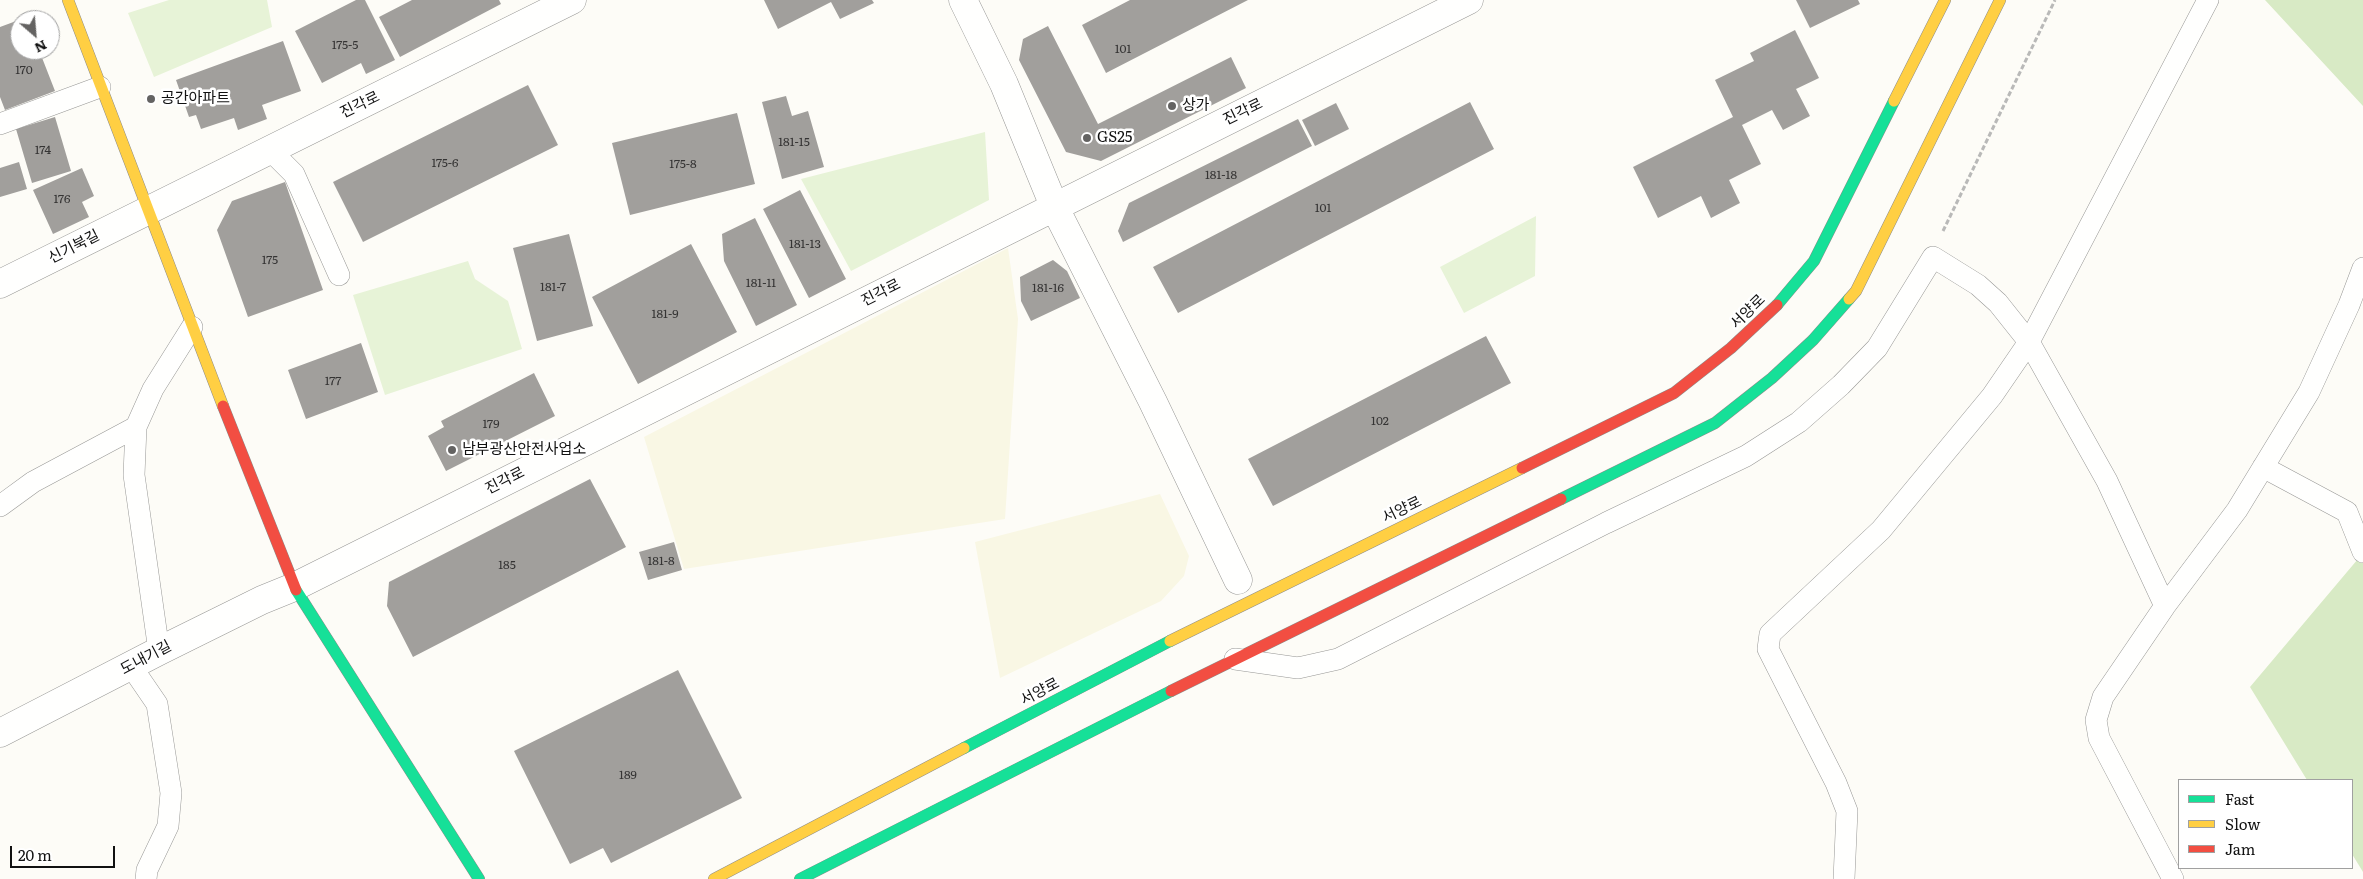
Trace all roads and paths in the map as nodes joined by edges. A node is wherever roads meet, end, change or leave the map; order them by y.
1 (68, 0) edge
2 (963, 0) edge
3 (1469, 0) edge
4 (1944, 0) edge
5 (2000, 0) edge
6 (2056, 0) edge
7 (2208, 0) edge
8 (564, 2) edge
9 (100, 87) junction
10 (0, 124) edge
11 (270, 149) junction
12 (1054, 206) junction
13 (148, 209) junction
14 (1932, 257) junction
15 (2363, 268) edge
16 (339, 275) dead end
17 (0, 284) edge
18 (192, 327) junction
19 (2029, 342) junction
20 (136, 427) junction
21 (2263, 467) junction
22 (0, 506) edge
23 (2363, 552) edge
24 (1238, 580) dead end
25 (294, 587) junction
26 (2165, 606) junction
27 (159, 650) junction
28 (1235, 659) junction
29 (131, 666) junction
30 (0, 733) edge
31 (146, 879) edge
32 (479, 879) edge
33 (714, 879) edge
34 (800, 879) edge
35 (1844, 879) edge
36 (2174, 879) edge

1 - 9 main road
2 - 12 street
3 - 12 street, 진각로
4 - 33 main road, 서양로
5 - 28 main road
6 - 14 path
7 - 19 lane
8 - 11 street, 진각로
9 - 10 lane
9 - 13 main road
11 - 13 street, 진각로
11 - 16 lane
12 - 24 street
12 - 25 street, 진각로
13 - 17 street, 신기북길
13 - 18 main road
14 - 19 lane
14 - 28 lane
15 - 21 lane
18 - 20 lane
18 - 25 main road
19 - 26 lane
19 - 35 lane
20 - 22 lane
20 - 27 lane
21 - 23 lane
21 - 26 lane
25 - 27 street, 도내기길
25 - 32 main road
26 - 36 lane
27 - 29 street, 도내기길
28 - 34 main road
29 - 30 street, 도내기길
29 - 31 lane

